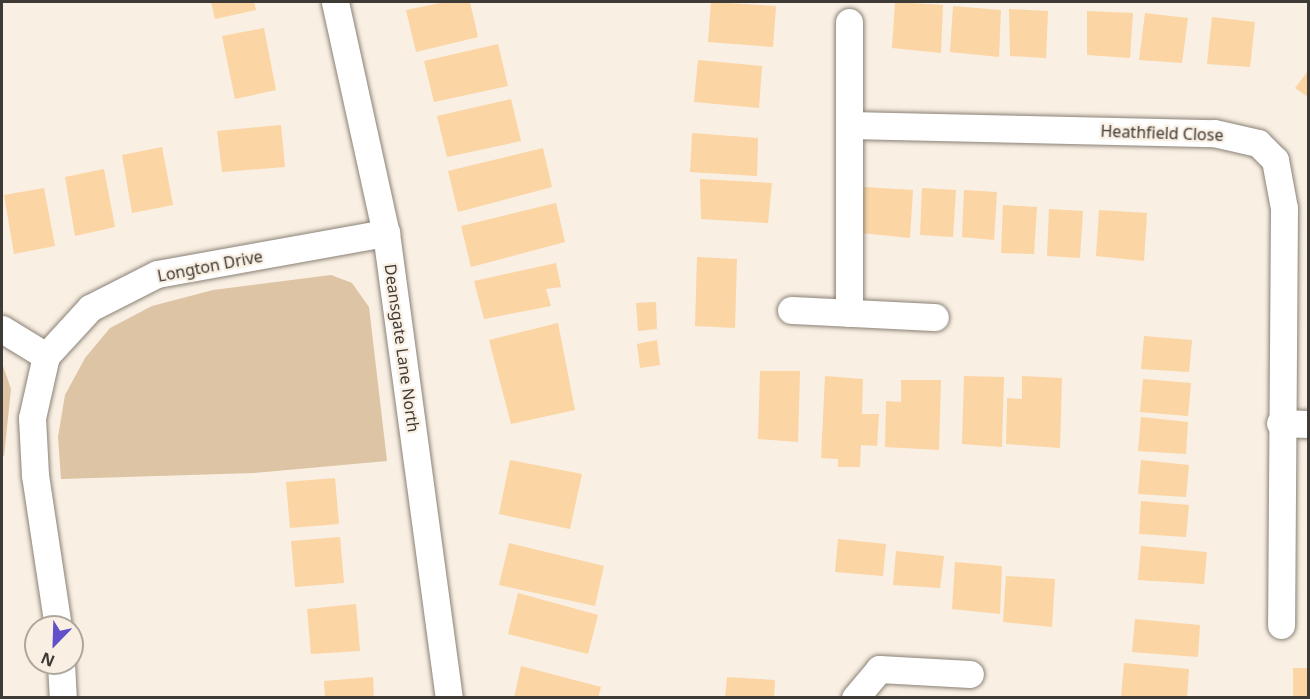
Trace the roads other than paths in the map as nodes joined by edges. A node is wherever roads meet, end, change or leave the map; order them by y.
1 (335, 2) edge
2 (849, 22) dead end
3 (849, 124) junction
4 (386, 233) junction
5 (791, 310) dead end
6 (849, 313) junction
7 (935, 317) dead end
8 (2, 329) edge
9 (46, 356) junction
10 (1280, 423) junction
11 (1308, 423) edge
12 (56, 615) edge
13 (1281, 625) dead end
14 (970, 674) dead end
15 (62, 675) edge
16 (63, 698) edge
17 (449, 698) edge
18 (855, 698) edge

1 - 4 street, Deansgate Lane North
2 - 3 street
3 - 6 street
3 - 10 street, Heathfield Close
4 - 9 street, Longton Drive
4 - 17 street, Deansgate Lane North
5 - 6 street
6 - 7 street
8 - 9 street
9 - 12 street, Longton Drive
10 - 11 street
10 - 13 street, Heathfield Close
14 - 18 street
15 - 16 street

